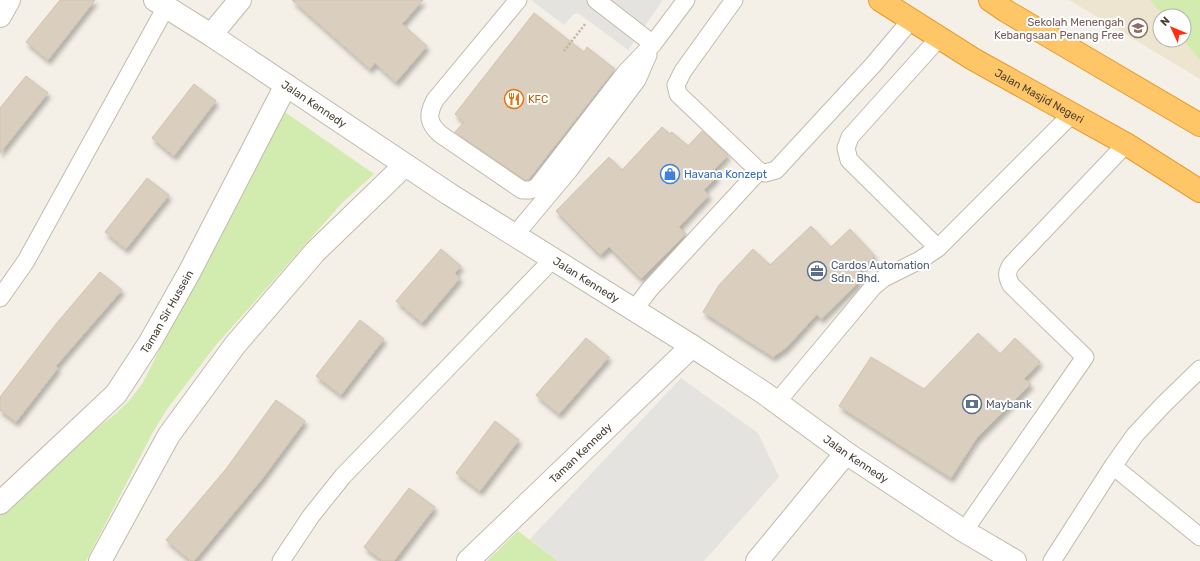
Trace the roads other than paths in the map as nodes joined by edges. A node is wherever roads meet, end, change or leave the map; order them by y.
1 (9, 0) edge
2 (240, 0) edge
3 (518, 0) edge
4 (686, 0) edge
5 (734, 0) edge
6 (880, 0) edge
7 (990, 0) edge
8 (599, 2) edge
9 (161, 4) edge
10 (0, 16) edge
11 (910, 20) junction
12 (211, 35) junction
13 (939, 38) junction
14 (653, 44) junction
15 (286, 85) junction
16 (1072, 114) junction
17 (1200, 125) edge
18 (1126, 144) junction
19 (405, 165) junction
20 (758, 171) junction
21 (1200, 191) edge
22 (515, 235) junction
23 (938, 248) junction
24 (553, 259) junction
25 (0, 298) edge
26 (634, 310) junction
27 (692, 346) junction
28 (1200, 369) edge
29 (778, 402) junction
30 (846, 453) junction
31 (1113, 466) junction
32 (0, 503) edge
33 (964, 531) junction
34 (1200, 537) edge
35 (100, 561) edge
36 (281, 561) edge
37 (468, 561) edge
38 (756, 561) edge
39 (1015, 561) edge
40 (1052, 561) edge

1 - 10 street
2 - 12 street
3 - 14 lane
4 - 14 lane
5 - 20 lane
6 - 11 highway, Jalan Masjid Negeri
7 - 17 highway
8 - 14 lane
9 - 12 street, Jalan Kennedy
9 - 25 lane
11 - 13 highway, Jalan Masjid Negeri
11 - 20 lane
12 - 15 street, Jalan Kennedy
13 - 16 highway, Jalan Masjid Negeri
13 - 23 lane
14 - 22 lane
15 - 19 street, Jalan Kennedy
15 - 32 street, Taman Sir Hussein
16 - 18 highway, Jalan Masjid Negeri
16 - 23 lane
18 - 21 highway, Jalan Masjid Negeri
18 - 33 lane
19 - 22 street, Jalan Kennedy
19 - 35 street
20 - 26 lane
22 - 24 street, Jalan Kennedy
23 - 29 lane
24 - 26 street, Jalan Kennedy
24 - 36 lane
26 - 27 street, Jalan Kennedy
27 - 29 street, Jalan Kennedy
27 - 37 street, Taman Kennedy
28 - 31 lane
29 - 30 street, Jalan Kennedy
30 - 33 street, Jalan Kennedy
30 - 38 street
31 - 34 lane
31 - 40 lane
33 - 39 street, Jalan Kennedy

